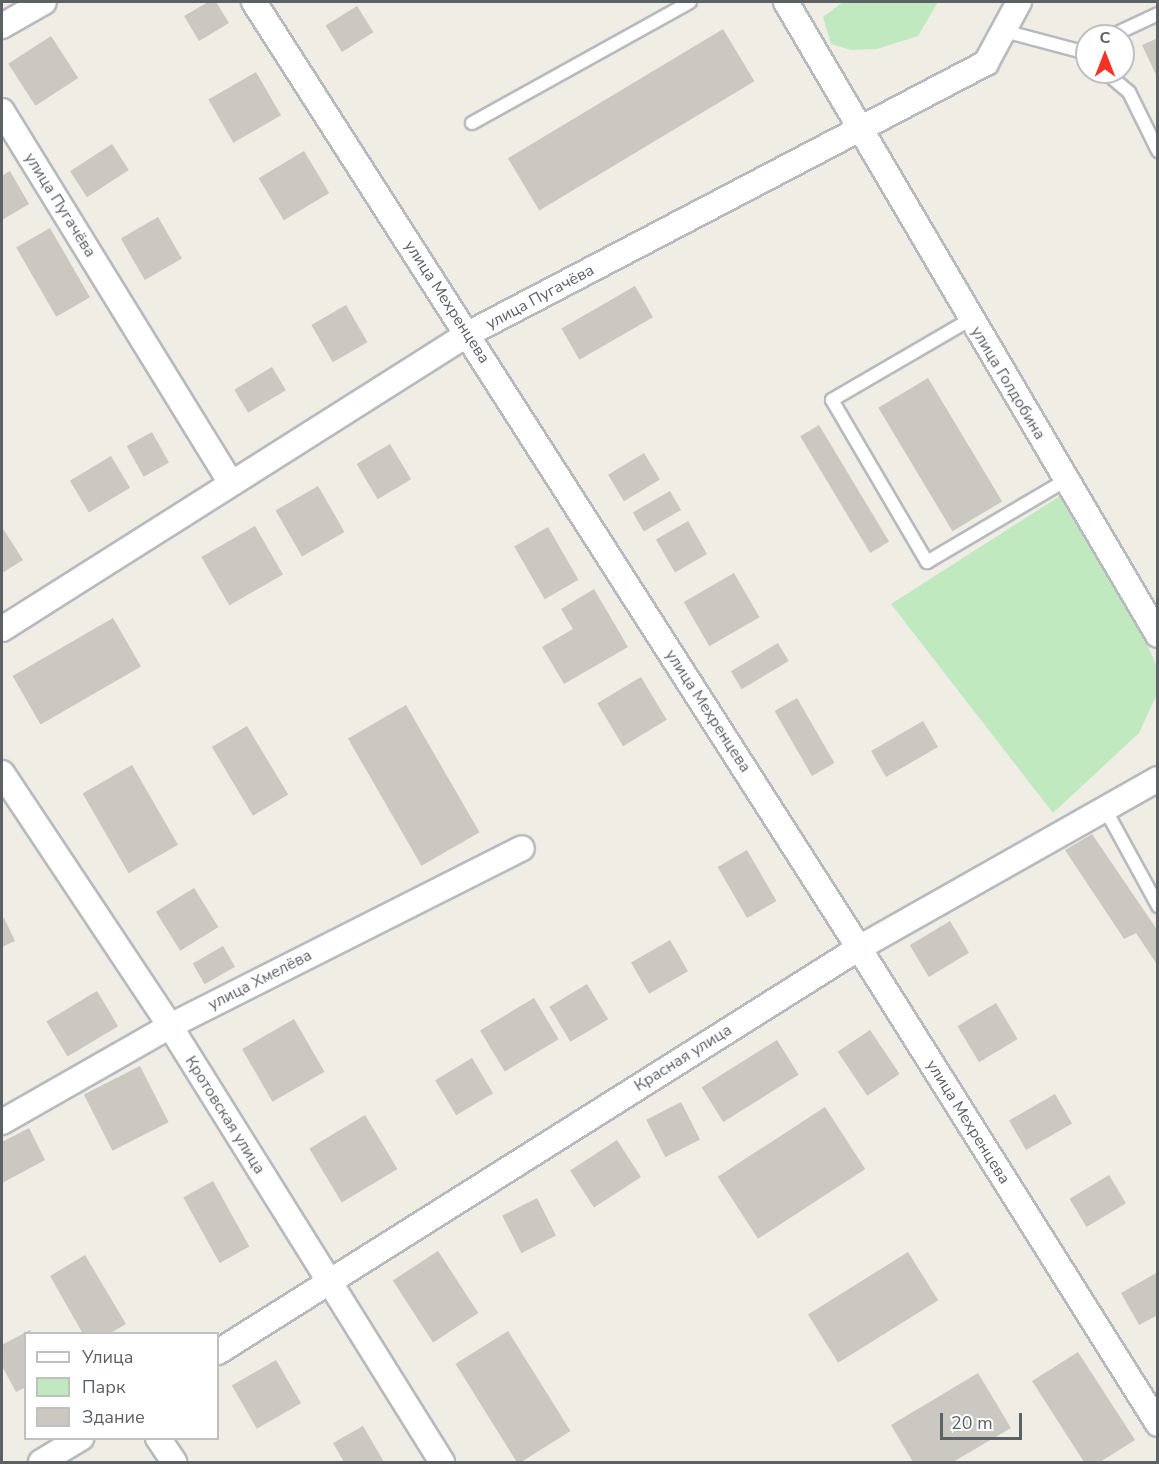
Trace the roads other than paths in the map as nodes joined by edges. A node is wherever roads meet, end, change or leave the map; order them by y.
1 (44, 2) edge
2 (254, 2) edge
3 (690, 2) edge
4 (786, 2) edge
5 (1019, 2) edge
6 (1158, 14) edge
7 (1135, 25) edge
8 (2, 26) edge
9 (1004, 31) junction
10 (1075, 50) edge
11 (1119, 84) edge
12 (2, 111) edge
13 (472, 123) dead end
14 (860, 130) junction
15 (1158, 151) edge
16 (971, 319) junction
17 (468, 334) junction
18 (1066, 480) junction
19 (231, 483) junction
20 (2, 629) edge
21 (1158, 635) edge
22 (2, 773) edge
23 (1158, 779) edge
24 (1104, 809) junction
25 (522, 848) dead end
26 (1158, 906) edge
27 (859, 948) junction
28 (170, 1026) junction
29 (2, 1122) edge
30 (328, 1279) junction
31 (219, 1351) edge
32 (1158, 1424) edge
33 (78, 1440) edge
34 (159, 1440) edge
35 (41, 1462) edge
36 (174, 1462) edge
37 (442, 1462) edge

1 - 8 street
2 - 17 street, улица Мехренцева
3 - 13 lane
4 - 14 street, улица Голдобина
5 - 9 street
6 - 7 lane
9 - 10 lane
9 - 14 street
11 - 15 lane
12 - 19 street, улица Пугачёва
14 - 16 street, улица Голдобина
14 - 17 street, улица Пугачёва
16 - 18 street, улица Голдобина
16 - 18 lane
17 - 19 street, улица Пугачёва
17 - 27 street, улица Мехренцева
18 - 21 street, улица Голдобина
19 - 20 street, улица Пугачёва
22 - 28 street, Кротовская улица
23 - 24 street, Красная улица
24 - 26 lane
24 - 27 street, Красная улица
25 - 28 street, улица Хмелёва
27 - 30 street, Красная улица
27 - 32 street, улица Мехренцева
28 - 29 street, улица Хмелёва
28 - 30 street, Кротовская улица
30 - 31 street, Красная улица
30 - 37 street, Кротовская улица
33 - 35 street
34 - 36 street

